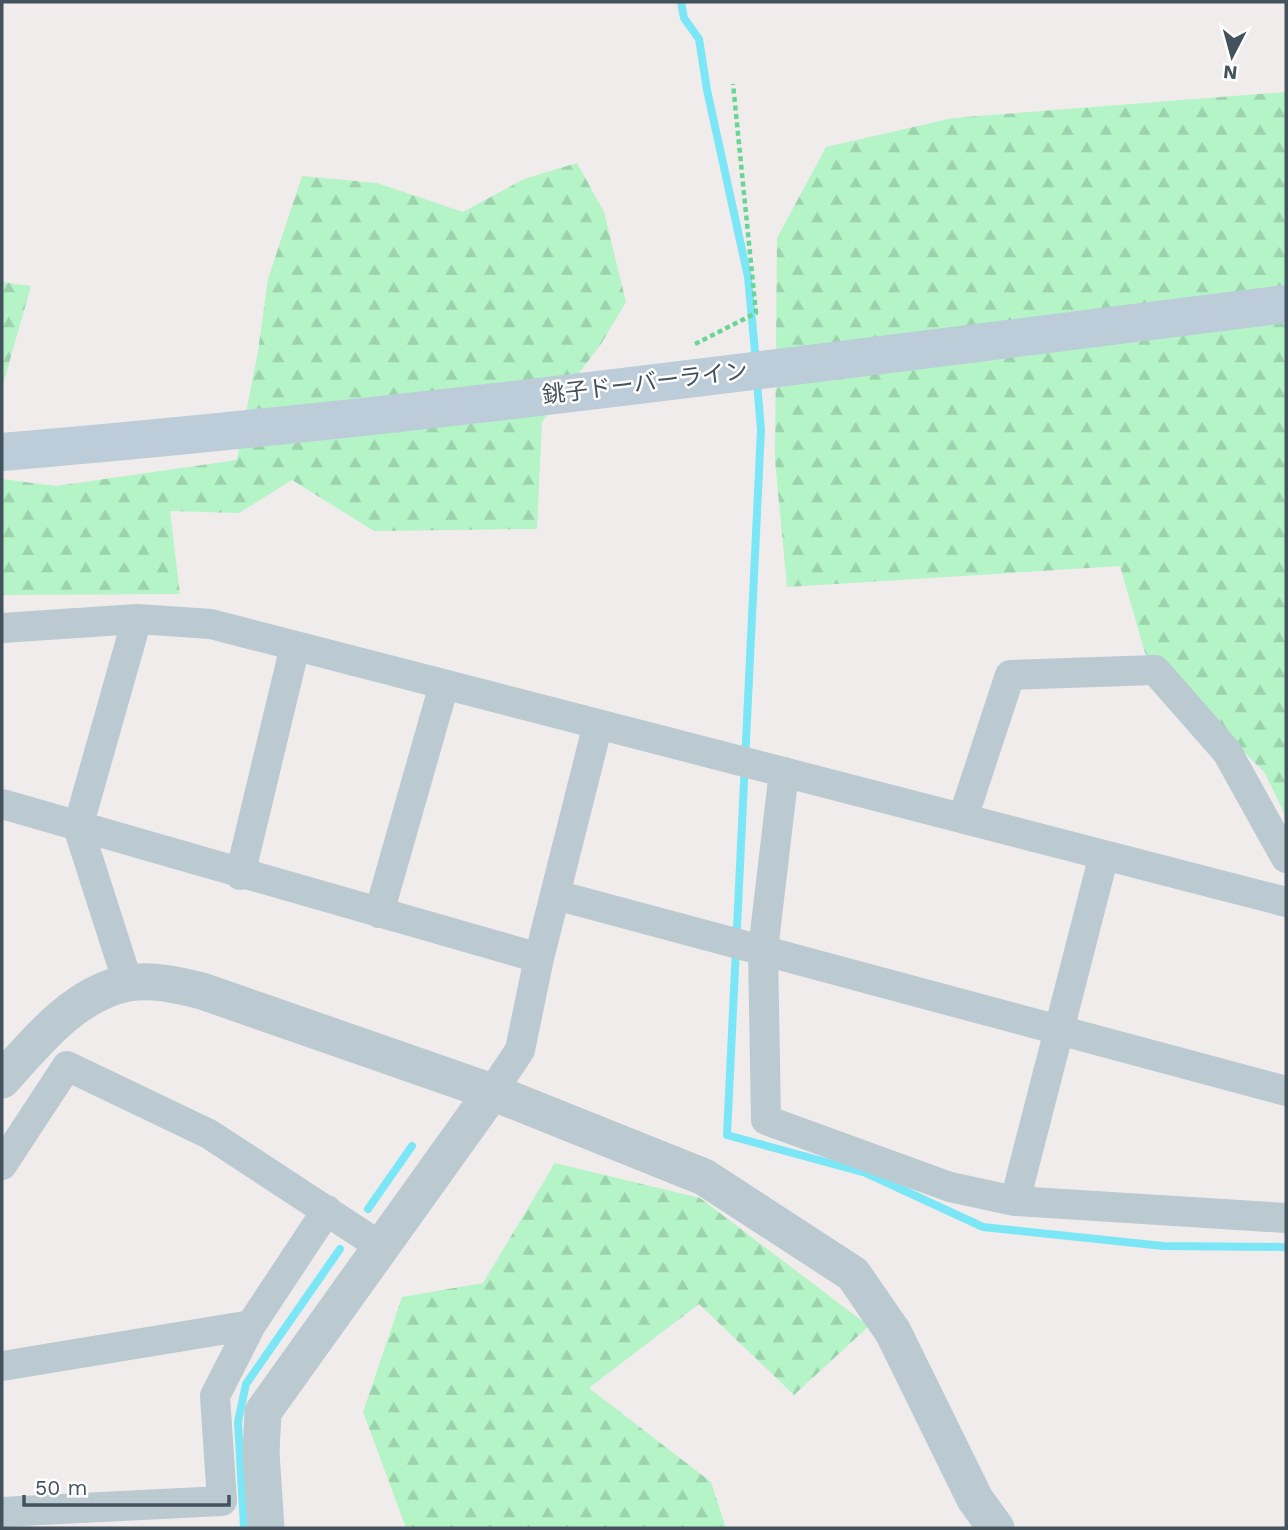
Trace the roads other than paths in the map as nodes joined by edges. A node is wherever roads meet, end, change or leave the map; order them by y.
1 (1286, 304) edge
2 (2, 452) edge
3 (137, 619) junction
4 (2, 628) edge
5 (295, 646) junction
6 (444, 685) junction
7 (598, 724) junction
8 (784, 772) junction
9 (2, 804) edge
10 (963, 818) junction
11 (78, 827) junction
12 (1104, 855) junction
13 (1286, 858) edge
14 (240, 875) junction
15 (556, 895) junction
16 (1286, 902) edge
17 (379, 913) junction
18 (764, 950) junction
19 (539, 958) junction
20 (128, 983) junction
21 (1059, 1030) junction
22 (2, 1080) edge
23 (1286, 1091) edge
24 (492, 1092) junction
25 (2, 1165) edge
26 (1014, 1201) junction
27 (327, 1210) junction
28 (1286, 1218) edge
29 (383, 1248) junction
30 (251, 1325) junction
31 (2, 1366) edge
32 (2, 1512) edge
33 (266, 1528) edge
34 (996, 1528) edge

1 - 2 main road, 銚子ドーバーライン
3 - 4 street
3 - 5 street
3 - 11 street
5 - 6 street
5 - 14 street
6 - 7 street
6 - 17 street
7 - 8 street
7 - 15 street
8 - 10 street
8 - 18 street
9 - 11 street
10 - 12 street
10 - 13 street
11 - 14 street
11 - 20 street
12 - 16 street
12 - 21 street
14 - 17 street
15 - 18 street
15 - 19 street
17 - 19 street
18 - 21 street
18 - 26 street
19 - 24 street
20 - 22 street
20 - 24 street
21 - 23 street
21 - 26 street
24 - 29 street
24 - 34 street
25 - 27 street
26 - 28 street
27 - 29 street
27 - 30 street
29 - 33 street
30 - 31 street
30 - 32 street

